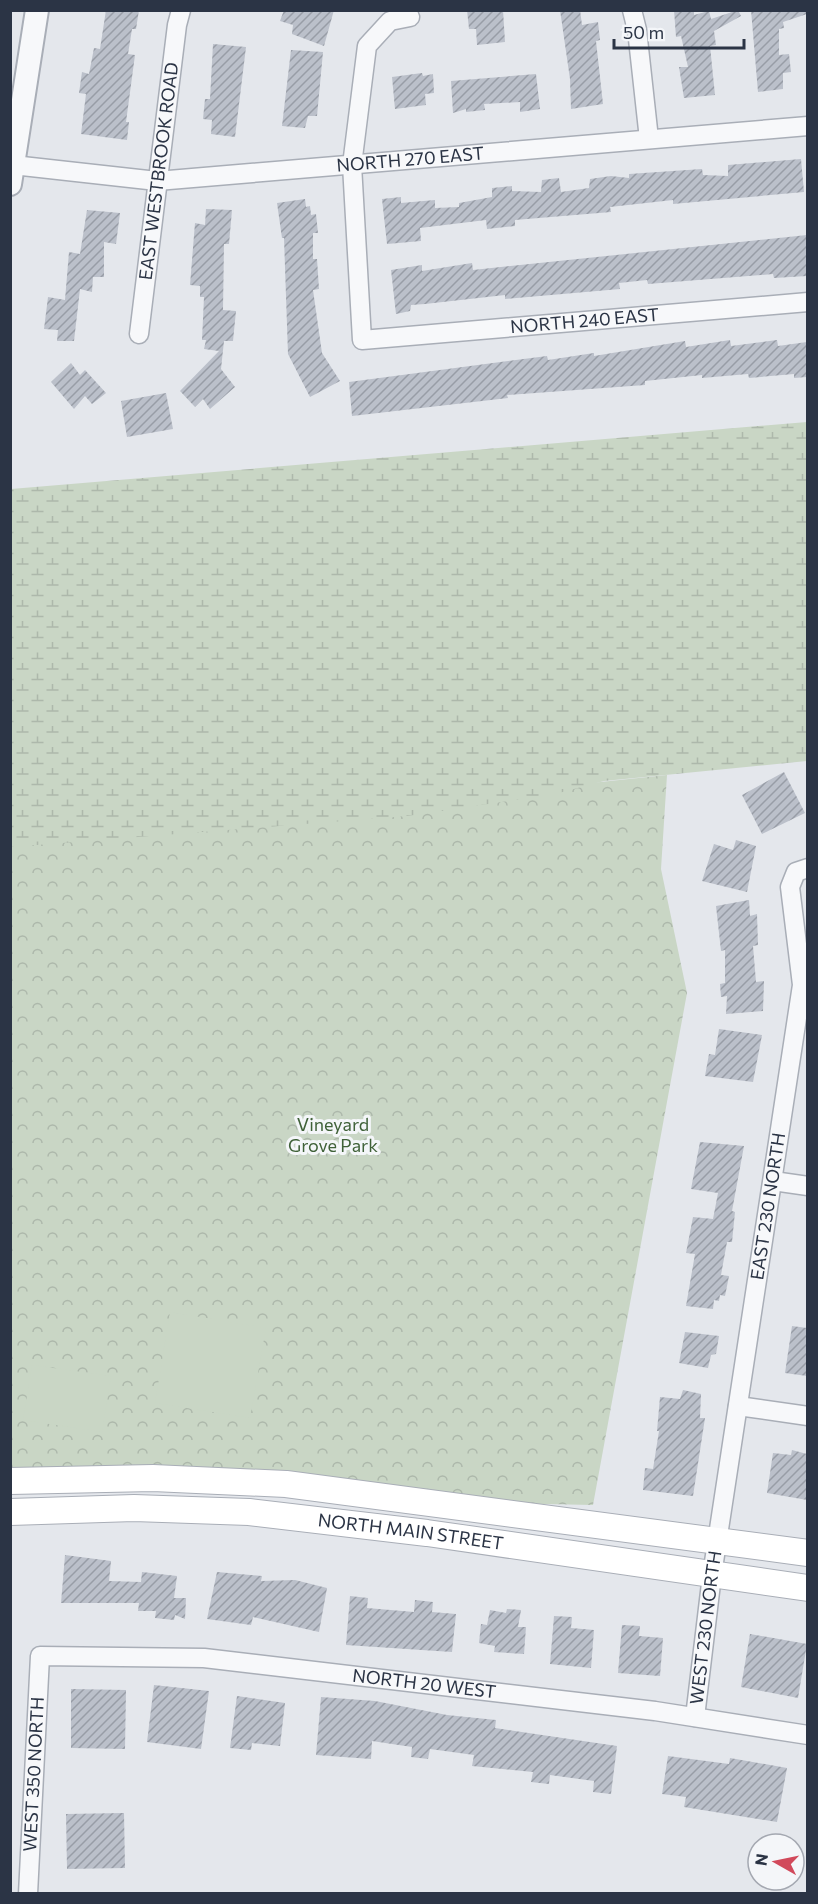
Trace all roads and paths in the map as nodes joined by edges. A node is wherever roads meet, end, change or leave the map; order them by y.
1 (37, 10) edge
2 (181, 10) edge
3 (632, 10) edge
4 (410, 17) dead end
5 (807, 126) edge
6 (649, 140) junction
7 (352, 165) junction
8 (11, 171) edge
9 (158, 181) junction
10 (807, 302) edge
11 (139, 334) dead end
12 (802, 870) edge
13 (773, 1181) junction
14 (807, 1186) edge
15 (738, 1406) junction
16 (807, 1416) edge
17 (10, 1481) edge
18 (10, 1512) edge
19 (718, 1540) junction
20 (807, 1553) edge
21 (712, 1575) junction
22 (807, 1588) edge
23 (40, 1656) joint
24 (695, 1717) junction
25 (807, 1735) edge
26 (28, 1893) edge

1 - 8 street
2 - 9 street, EAST WESTBROOK ROAD
3 - 6 street
4 - 7 street
5 - 6 street, NORTH 270 EAST
6 - 7 street, NORTH 270 EAST
7 - 9 street, NORTH 270 EAST
7 - 10 street, NORTH 240 EAST
8 - 9 street, NORTH 270 EAST
9 - 11 street, EAST WESTBROOK ROAD
12 - 13 street, EAST 230 NORTH
13 - 14 street
13 - 15 street, EAST 230 NORTH
15 - 16 street
15 - 19 street, EAST 230 NORTH
17 - 19 main road, NORTH MAIN STREET
18 - 21 main road, NORTH MAIN STREET
19 - 20 main road, NORTH MAIN STREET
19 - 21 street, WEST 230 NORTH
21 - 22 main road, NORTH MAIN STREET
21 - 24 street, WEST 230 NORTH
23 - 24 street, NORTH 20 WEST
23 - 26 street, WEST 350 NORTH
24 - 25 street, NORTH 20 WEST

